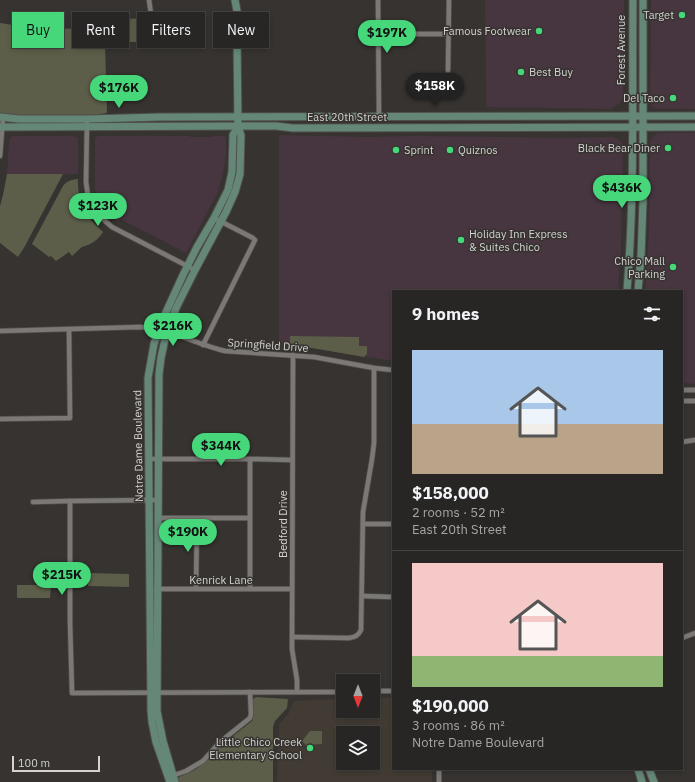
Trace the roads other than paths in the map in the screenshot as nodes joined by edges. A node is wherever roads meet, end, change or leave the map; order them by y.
1 (149, 0) edge
2 (235, 0) edge
3 (378, 0) edge
4 (449, 0) edge
5 (633, 0) edge
6 (643, 0) edge
7 (150, 12) edge
8 (378, 34) junction
9 (448, 34) junction
10 (448, 70) dead end
11 (632, 116) junction
12 (643, 116) junction
13 (695, 116) edge
14 (238, 117) junction
15 (379, 117) junction
16 (2, 118) edge
17 (116, 118) junction
18 (87, 124) junction
19 (238, 126) junction
20 (1, 127) edge
21 (632, 127) junction
22 (643, 127) junction
23 (695, 127) edge
24 (0, 156) edge
25 (217, 220) junction
26 (187, 266) junction
27 (194, 270) junction
28 (628, 290) edge
29 (638, 290) edge
30 (69, 329) junction
31 (159, 330) junction
32 (0, 331) edge
33 (167, 332) junction
34 (203, 345) junction
35 (293, 355) junction
36 (374, 368) junction
37 (392, 370) edge
38 (683, 390) edge
39 (695, 390) edge
40 (683, 401) edge
41 (695, 401) edge
42 (0, 419) edge
43 (695, 440) edge
44 (683, 442) edge
45 (149, 459) junction
46 (158, 459) junction
47 (250, 459) junction
48 (292, 460) junction
49 (150, 500) junction
50 (158, 500) junction
51 (70, 501) junction
52 (33, 502) dead end
53 (158, 518) junction
54 (196, 518) junction
55 (250, 518) junction
56 (363, 524) junction
57 (392, 524) edge
58 (154, 589) junction
59 (196, 589) junction
60 (250, 589) junction
61 (292, 589) junction
62 (362, 596) junction
63 (392, 597) edge
64 (695, 633) edge
65 (292, 637) junction
66 (683, 638) edge
67 (380, 691) edge
68 (392, 691) edge
69 (250, 692) junction
70 (297, 692) junction
71 (336, 692) edge
72 (154, 693) junction
73 (440, 770) edge
74 (638, 770) edge
75 (649, 770) edge
76 (172, 779) edge
77 (439, 782) edge
78 (642, 782) edge
79 (654, 782) edge

1 - 7 street
2 - 14 street, Notre Dame Boulevard
3 - 8 street
4 - 9 street
5 - 11 street, Forest Avenue
6 - 12 street, Forest Avenue
8 - 9 street
8 - 15 street
9 - 10 street
11 - 12 street, East 20th Street
11 - 15 street, East 20th Street
11 - 21 street, Forest Avenue
12 - 13 street, East 20th Street
12 - 22 street, Forest Avenue
14 - 15 street, East 20th Street
14 - 17 street, East 20th Street
14 - 19 street, Notre Dame Boulevard
16 - 17 street, East 20th Street
16 - 20 street
17 - 18 street, East 20th Street
18 - 19 street, East 20th Street
18 - 20 street, East 20th Street
18 - 26 street
19 - 21 street, East 20th Street
19 - 25 street, Notre Dame Boulevard
20 - 24 street
21 - 22 street, East 20th Street
21 - 28 street, Forest Avenue
22 - 23 street, East 20th Street
22 - 29 street, Forest Avenue
25 - 26 street, Notre Dame Boulevard
25 - 27 street, Notre Dame Boulevard
25 - 34 street
26 - 27 street
26 - 31 street, Notre Dame Boulevard
27 - 33 street, Notre Dame Boulevard
30 - 31 street, Springfield Drive
30 - 32 street, Springfield Drive
30 - 42 street
31 - 33 street, Springfield Drive
31 - 45 street, Notre Dame Boulevard
33 - 34 street, Springfield Drive
33 - 46 street, Notre Dame Boulevard
34 - 35 street, Springfield Drive
35 - 36 street, Springfield Drive
35 - 48 street, Bedford Drive
36 - 37 street, Springfield Drive
36 - 56 street
38 - 39 street
40 - 41 street
43 - 44 street
45 - 46 street
45 - 49 street, Notre Dame Boulevard
46 - 47 street
46 - 50 street, Notre Dame Boulevard
47 - 48 street
47 - 55 street
48 - 61 street, Bedford Drive
49 - 50 street
49 - 51 street
49 - 58 street, Notre Dame Boulevard
50 - 53 street, Notre Dame Boulevard
51 - 52 street
51 - 72 street
53 - 54 street
53 - 58 street, Notre Dame Boulevard
54 - 55 street
54 - 59 street
55 - 60 street
56 - 57 street
56 - 62 street
58 - 59 street, Kenrick Lane
58 - 72 street, Notre Dame Boulevard
59 - 60 street, Kenrick Lane
60 - 61 street, Kenrick Lane
61 - 65 street, Bedford Drive
62 - 63 street
62 - 65 street
64 - 66 street
65 - 70 street, Bedford Drive
67 - 68 street
69 - 70 street
69 - 72 street
69 - 76 street
70 - 71 street
72 - 76 street, Notre Dame Boulevard
73 - 77 street
74 - 78 street
75 - 79 street

